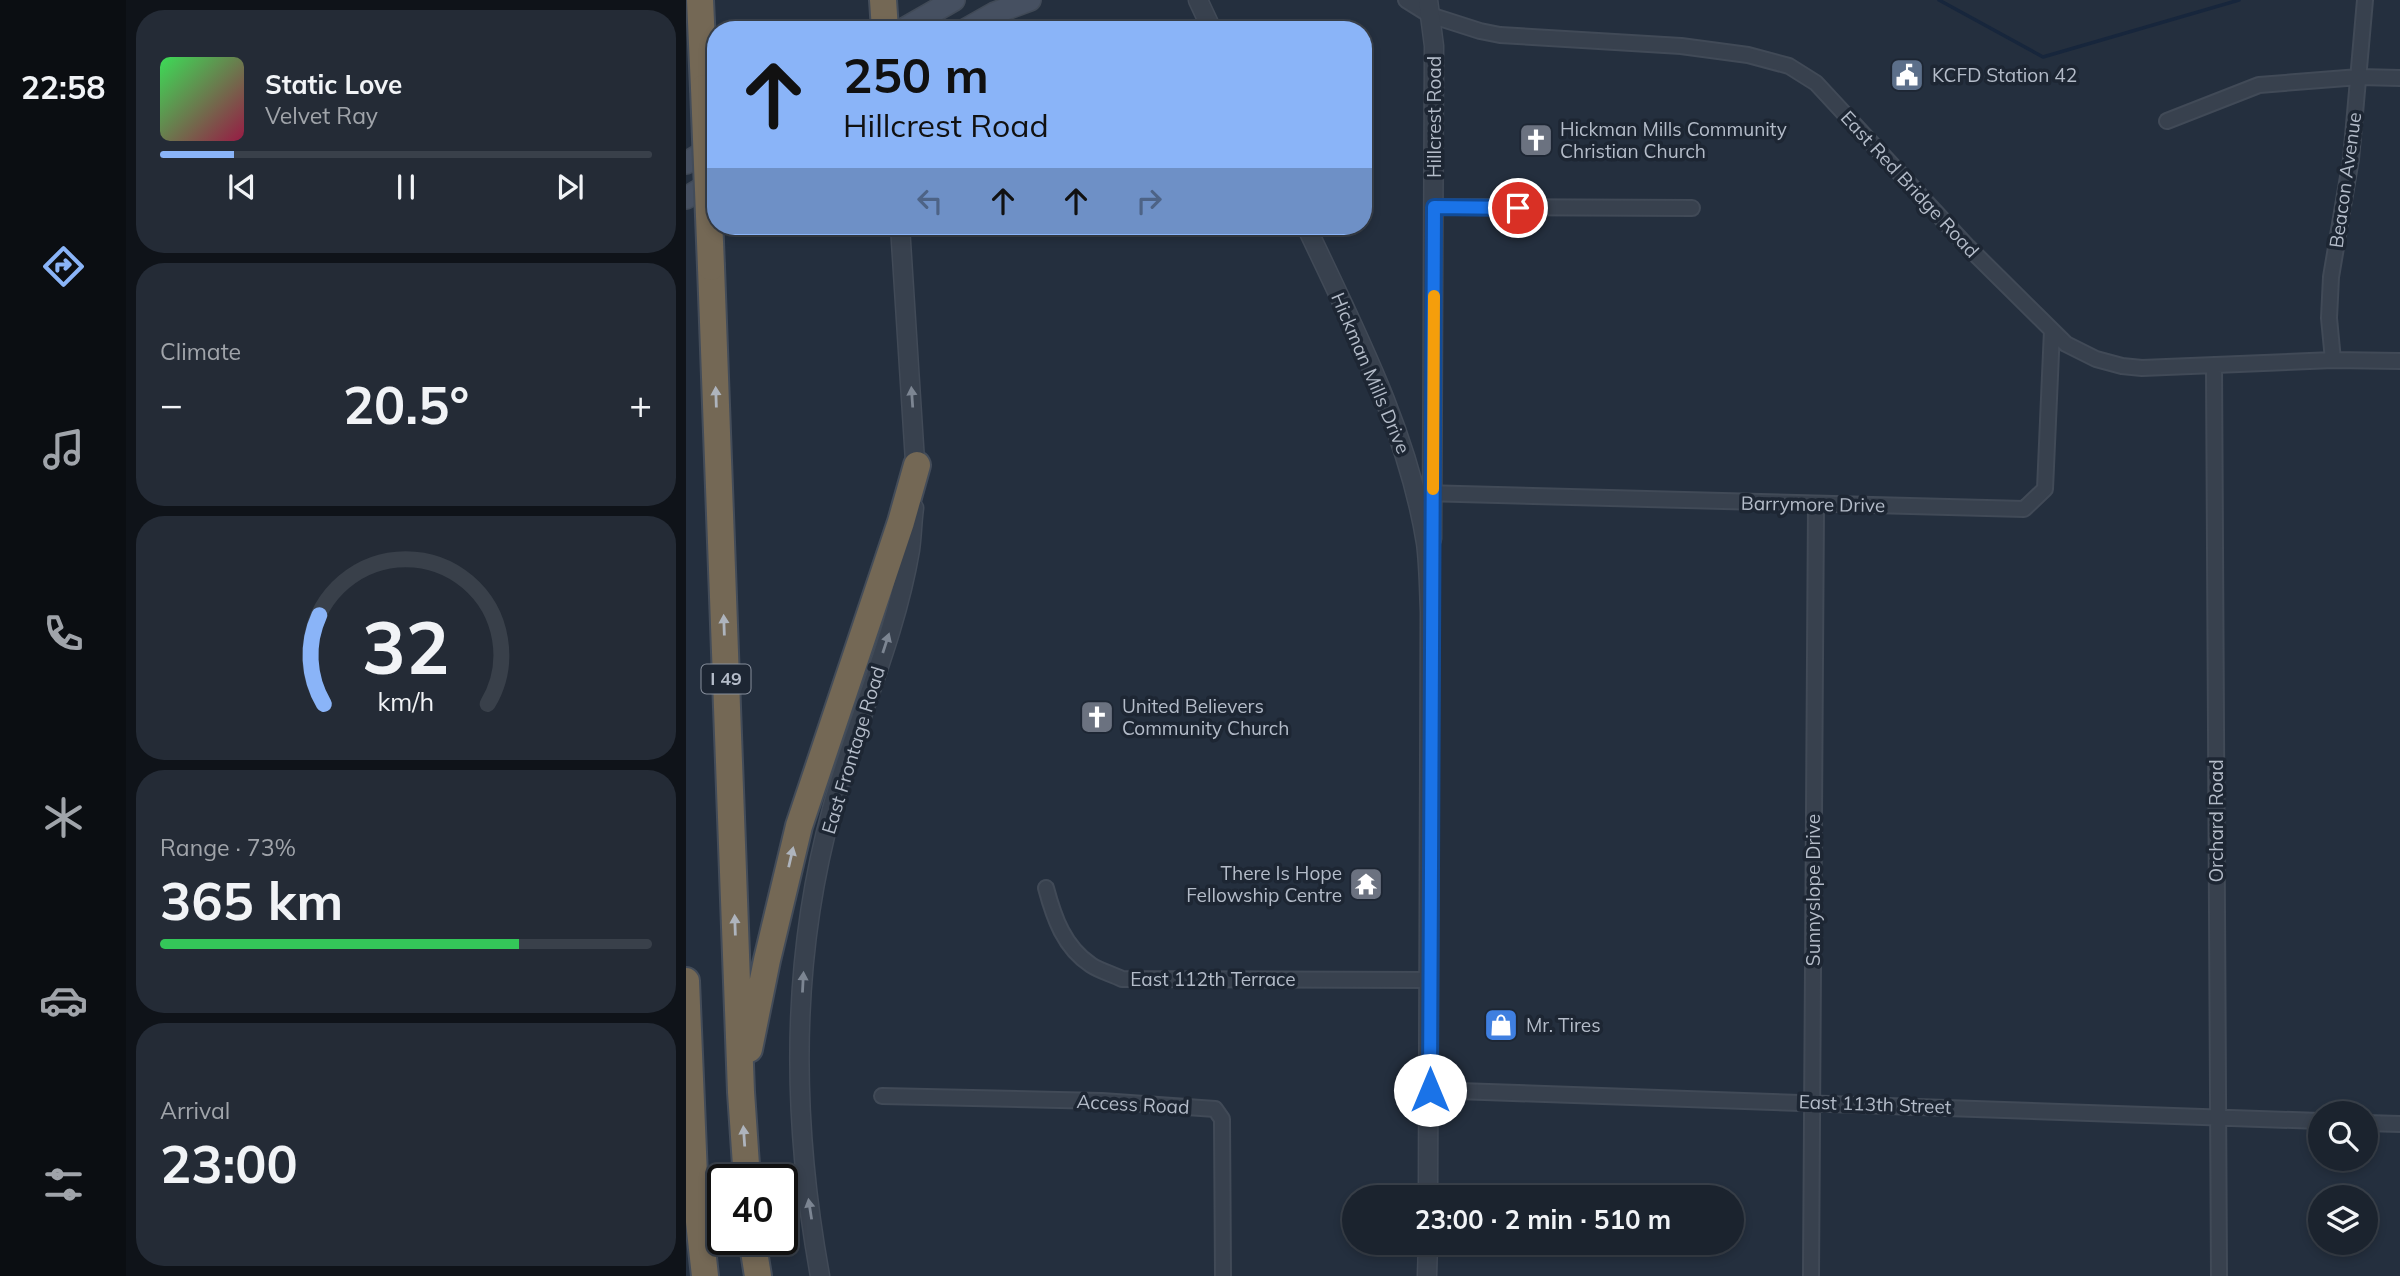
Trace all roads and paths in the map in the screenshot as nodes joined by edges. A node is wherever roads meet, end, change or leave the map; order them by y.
1 (700, 0) edge
2 (883, 0) edge
3 (954, 0) edge
4 (1030, 0) edge
5 (1198, 0) edge
6 (1406, 0) edge
7 (2365, 0) edge
8 (1429, 7) edge
9 (884, 21) edge
10 (918, 21) edge
11 (981, 21) edge
12 (1208, 21) edge
13 (2359, 77) junction
14 (2400, 78) edge
15 (2167, 121) dead end
16 (707, 150) edge
17 (686, 163) edge
18 (707, 165) edge
19 (707, 185) edge
20 (686, 198) edge
21 (1434, 207) junction
22 (1692, 208) dead end
23 (710, 235) edge
24 (901, 235) edge
25 (1310, 235) edge
26 (2052, 330) junction
27 (2333, 360) junction
28 (2400, 361) edge
29 (2214, 365) junction
30 (917, 465) junction
31 (1415, 493) junction
32 (1433, 493) junction
33 (1816, 505) junction
34 (1430, 612) junction
35 (1046, 888) dead end
36 (1430, 980) junction
37 (686, 981) edge
38 (1430, 1090) junction
39 (741, 1092) junction
40 (882, 1096) dead end
41 (1812, 1102) junction
42 (2217, 1117) junction
43 (2308, 1121) edge
44 (2378, 1123) edge
45 (2400, 1124) edge
46 (686, 1145) edge
47 (746, 1164) edge
48 (694, 1176) junction
49 (1428, 1185) edge
50 (755, 1255) edge
51 (1428, 1255) edge
52 (705, 1276) edge
53 (758, 1276) edge
54 (820, 1276) edge
55 (1223, 1276) edge
56 (1427, 1276) edge
57 (1811, 1276) edge
58 (2219, 1276) edge

18 -> 1 highway, I 49, bridge
2 - 9 highway
3 - 10 main road
4 - 11 main road
5 - 12 street
6 - 8 street, East Red Bridge Road
7 - 13 street, Beacon Avenue
8 - 21 street, Hillcrest Road
8 - 26 street, East Red Bridge Road
13 - 14 street
13 - 15 street
13 - 27 street, Beacon Avenue
16 - 17 main road
19 - 20 main road
21 - 22 street
21 - 32 street, Hillcrest Road
39 -> 23 highway, I 49, bridge
30 -> 24 street, East Frontage Road
25 - 31 street, Hickman Mills Drive
26 - 29 street, East Red Bridge Road
26 - 33 street, Barrymore Drive
27 - 28 street, East Red Bridge Road
27 - 29 street, East Red Bridge Road
29 - 42 street, Orchard Road
39 -> 30 highway
54 -> 30 street, East Frontage Road
31 - 32 street, Barrymore Drive
31 - 34 street, Hickman Mills Drive
32 - 33 street, Barrymore Drive
32 - 34 street, Hillcrest Road
33 - 41 street, Sunnyslope Drive
34 - 36 street, Hickman Mills Drive
35 - 36 street, East 112th Terrace
36 - 38 street, Hickman Mills Drive
37 - 48 highway
38 - 41 street, East 113th Street
38 - 49 street, Hickman Mills Drive
47 -> 39 highway, I 49
40 - 55 street, Access Road
41 - 42 street, East 113th Street
41 - 57 street, Sunnyslope Drive
42 - 43 street, East 113th Street
42 - 58 street, Orchard Road
44 - 45 street
46 - 48 highway
48 - 52 highway
50 - 53 highway
51 - 56 street

